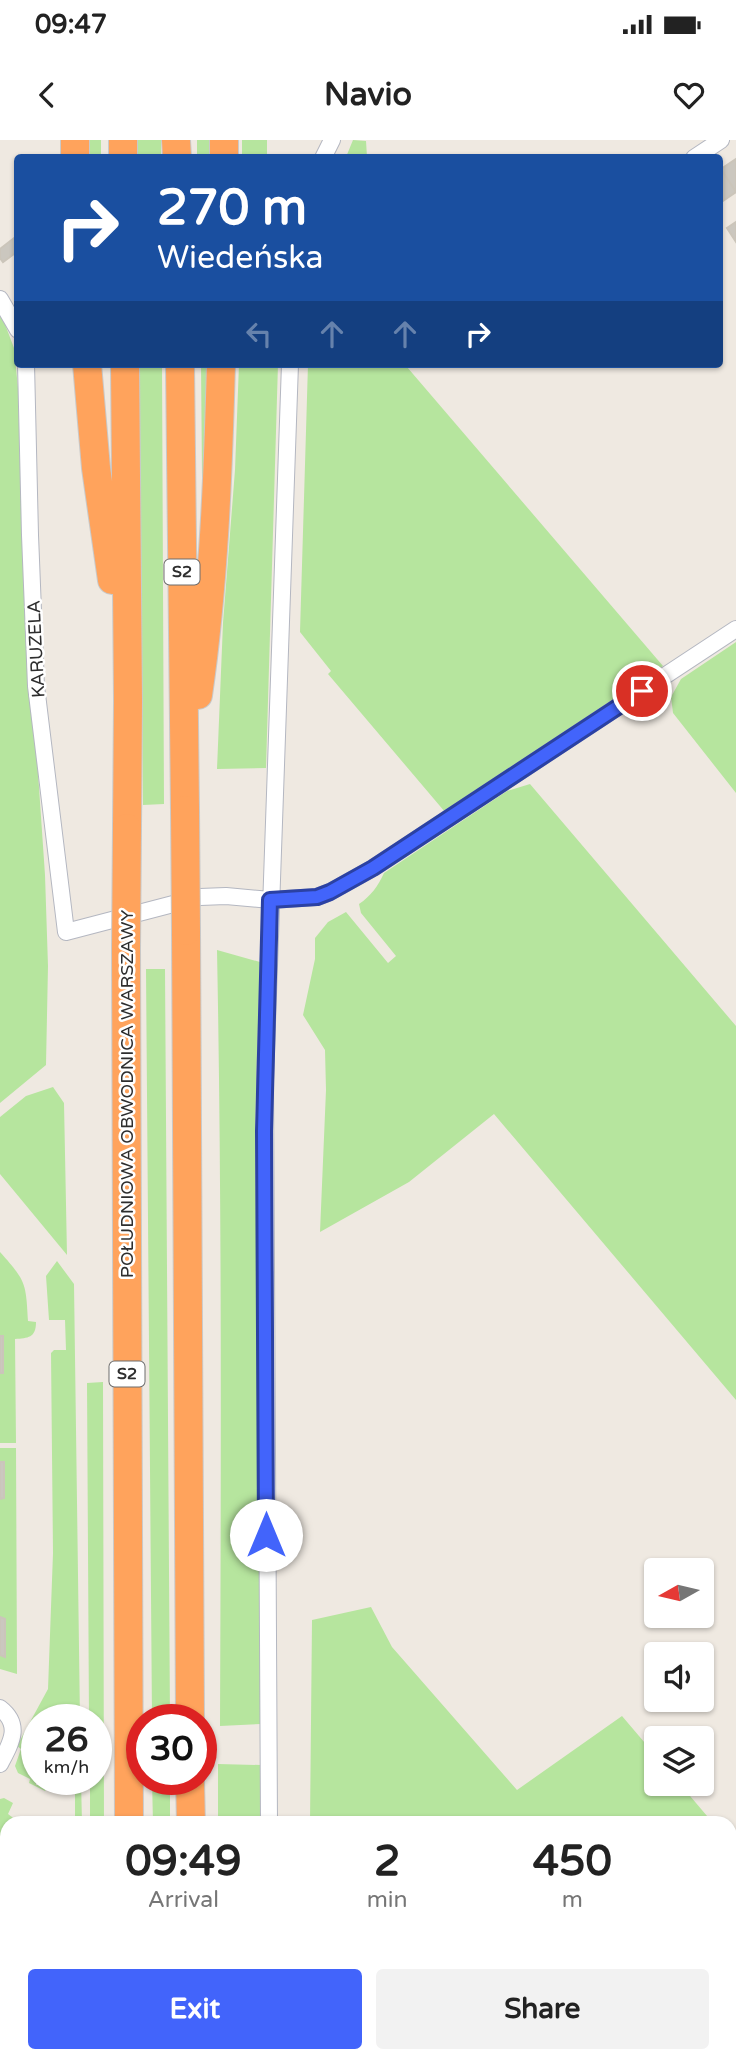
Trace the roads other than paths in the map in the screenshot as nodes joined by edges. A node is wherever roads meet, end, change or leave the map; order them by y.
1 (721, 140) edge
2 (700, 154) edge
3 (0, 299) edge
4 (14, 323) edge
5 (26, 368) edge
6 (87, 368) edge
7 (125, 368) edge
8 (180, 368) edge
9 (221, 368) edge
10 (290, 368) edge
11 (736, 629) edge
12 (128, 701) junction
13 (185, 780) junction
14 (270, 900) junction
15 (190, 1704) edge
16 (0, 1708) edge
17 (0, 1764) edge
18 (190, 1795) edge
19 (129, 1816) edge
20 (191, 1816) edge
21 (269, 1816) edge

1 - 2 street
3 - 4 street
5 - 14 street, KARUZELA
6 - 12 highway
7 - 12 highway, POŁUDNIOWA OBWODNICA WARSZAWY / S2
8 - 13 highway, S2
9 - 13 highway
10 - 14 street
11 - 14 street
12 - 19 highway, POŁUDNIOWA OBWODNICA WARSZAWY / S2, bridge
13 - 15 highway, S2, bridge
14 - 21 street
16 - 17 street
18 - 20 highway

